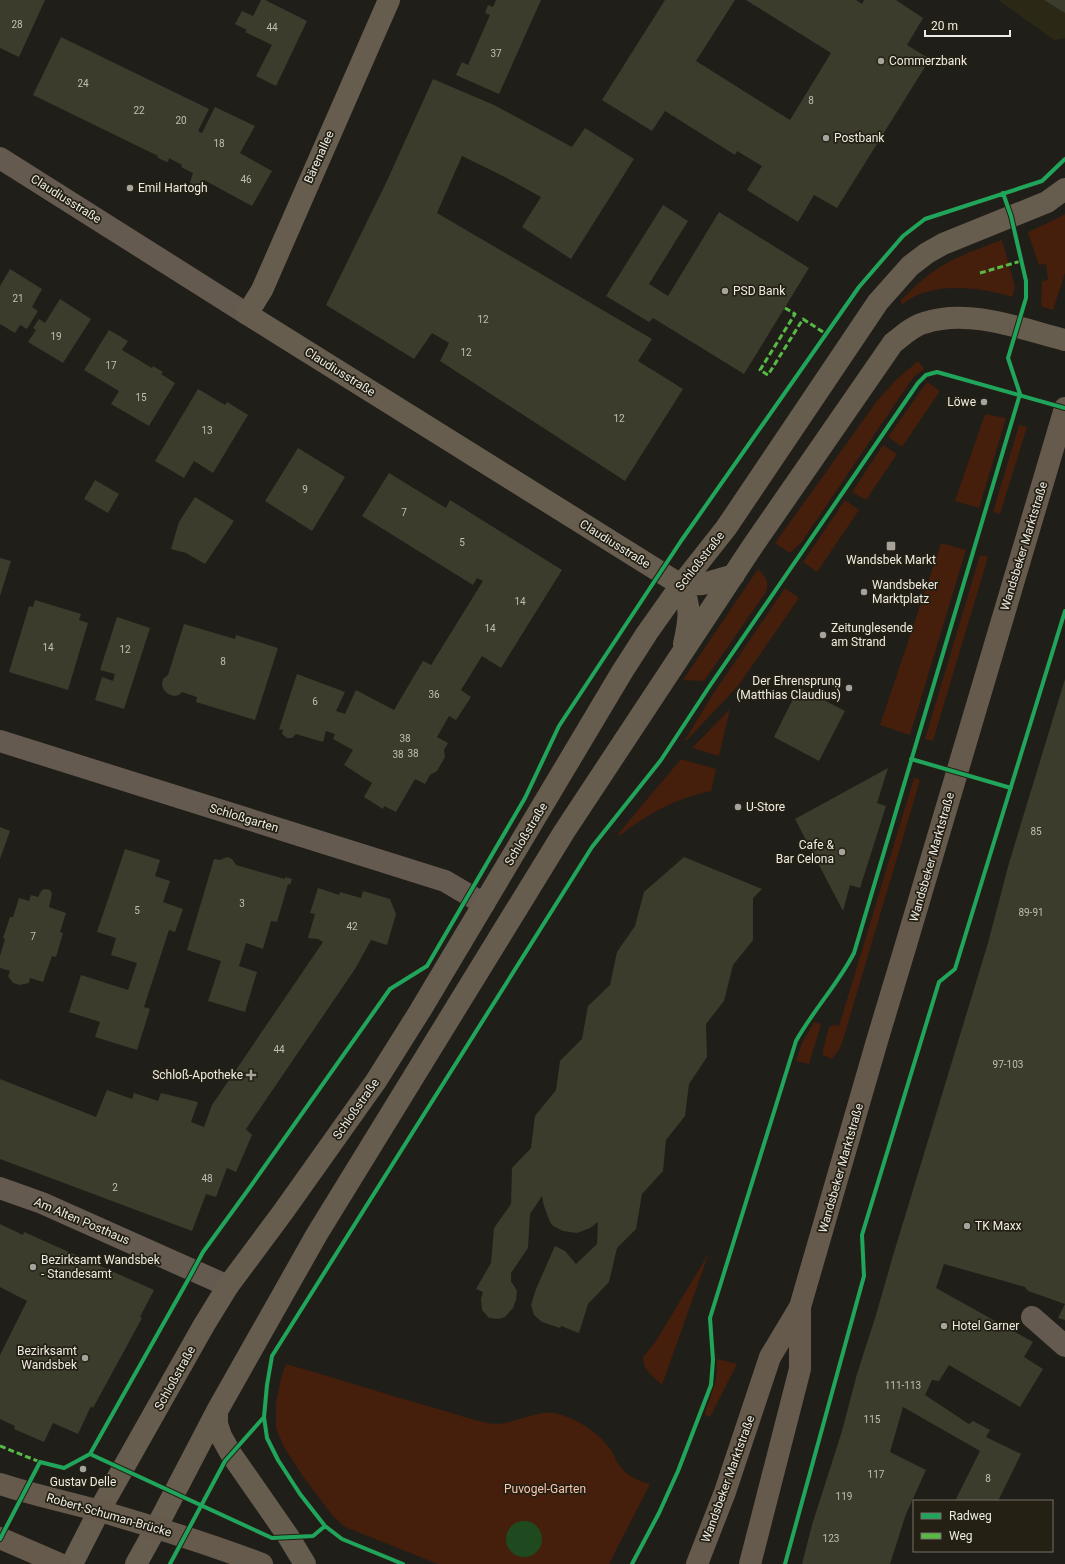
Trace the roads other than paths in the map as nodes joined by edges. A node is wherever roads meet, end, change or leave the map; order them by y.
1 (389, 0) edge
2 (0, 158) edge
3 (1065, 188) edge
4 (247, 314) junction
5 (1065, 340) edge
6 (1065, 408) edge
7 (734, 575) junction
8 (681, 585) junction
9 (681, 655) junction
10 (0, 741) edge
11 (484, 904) junction
12 (0, 1188) edge
13 (228, 1286) junction
14 (800, 1307) junction
15 (1032, 1317) dead end
16 (1065, 1346) edge
17 (217, 1411) junction
18 (0, 1484) edge
19 (99, 1511) junction
20 (156, 1528) junction
21 (0, 1538) edge
22 (60, 1564) edge
23 (72, 1564) edge
24 (136, 1564) edge
25 (262, 1564) edge
26 (305, 1564) edge
27 (697, 1564) edge
28 (750, 1564) edge

1 - 4 main road, Bärenallee
2 - 4 street, Claudiusstraße
3 - 8 main road, Schloßstraße
4 - 8 main road, Claudiusstraße
5 - 7 main road
6 - 14 main road, Wandsbeker Marktstraße
7 - 8 main road
7 - 9 main road
8 - 9 main road
8 - 11 main road, Schloßstraße
9 - 17 main road
10 - 11 street, Schloßgarten
11 - 13 main road, Schloßstraße
12 - 13 street, Am Alten Posthaus
13 - 19 main road, Schloßstraße
14 - 27 main road, Wandsbeker Marktstraße
14 - 28 main road, Wandsbeker Marktstraße
15 - 16 street
17 - 20 main road
17 - 26 main road
18 - 19 main road, Robert-Schuman-Brücke
19 - 20 main road, Robert-Schuman-Brücke
19 - 23 main road, Schloßstraße
20 - 24 main road
20 - 25 main road, Robert-Schuman-Brücke
21 - 22 main road

